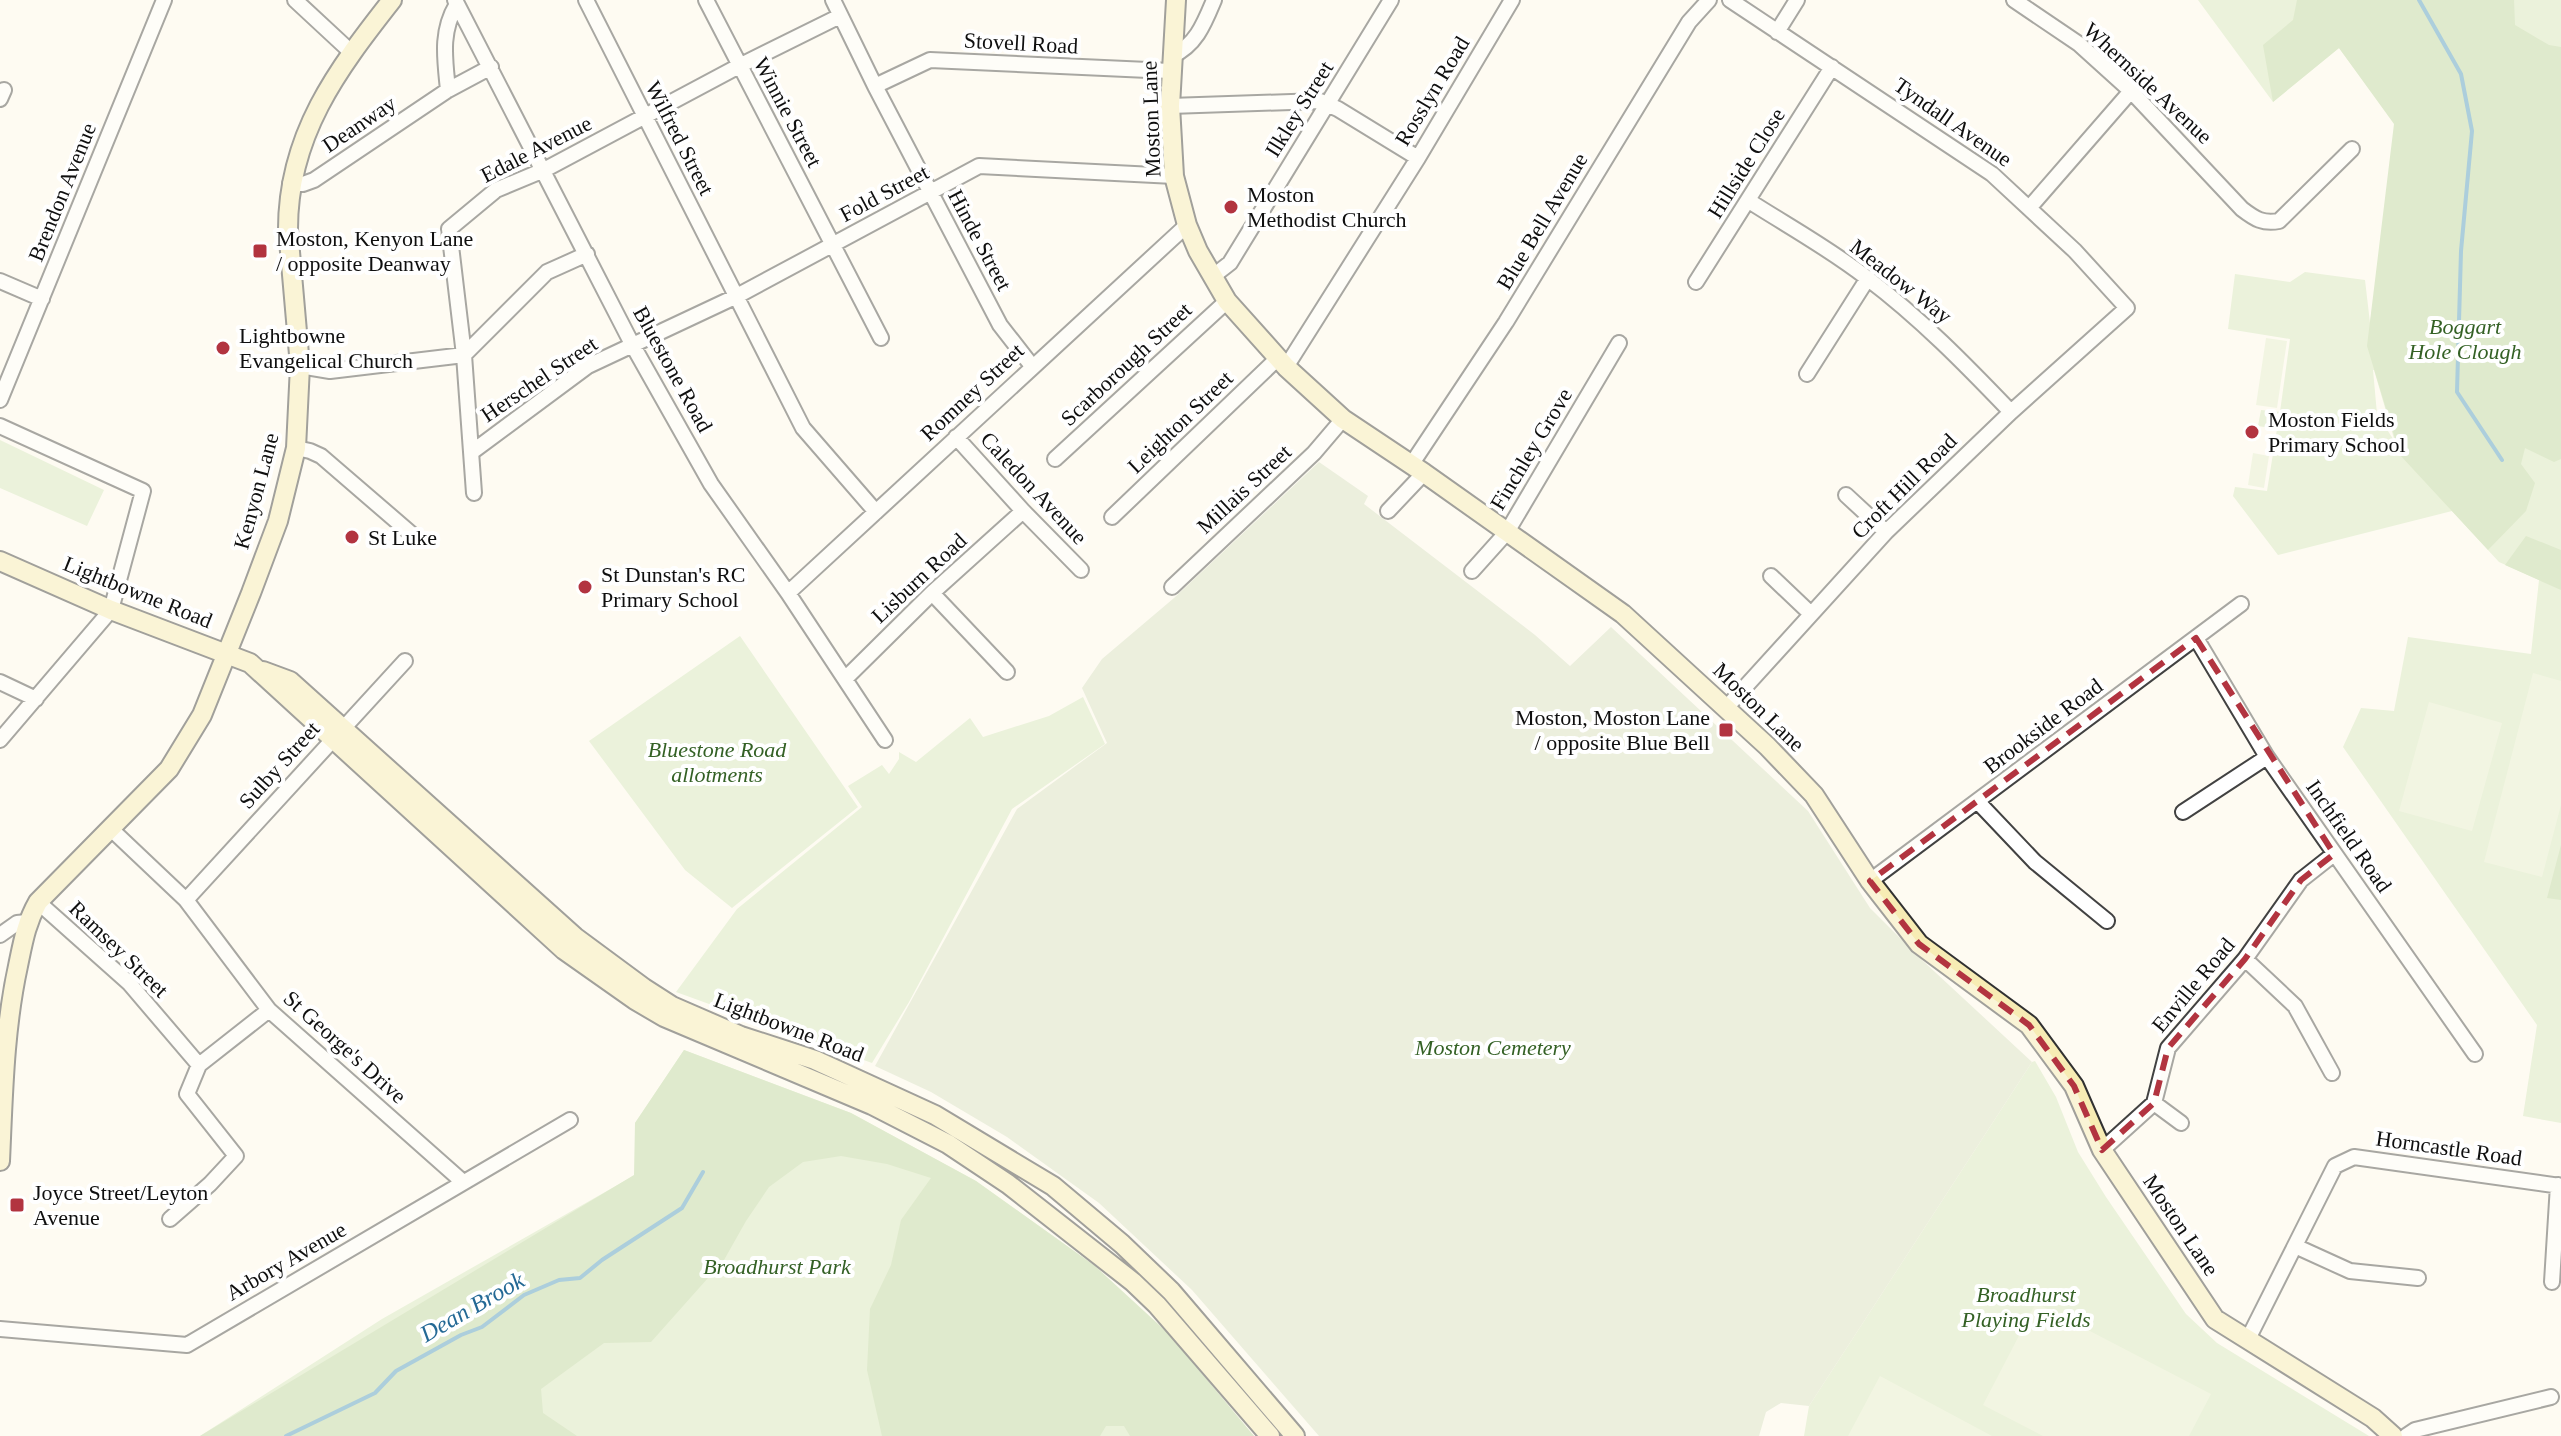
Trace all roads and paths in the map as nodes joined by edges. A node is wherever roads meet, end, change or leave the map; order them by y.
1 (164, 0) edge
2 (295, 0) edge
3 (392, 0) edge
4 (586, 0) edge
5 (706, 0) edge
6 (833, 0) edge
7 (1176, 0) edge
8 (1214, 0) edge
9 (1391, 0) edge
10 (1512, 0) edge
11 (1709, 0) edge
12 (1730, 0) edge
13 (1797, 0) edge
14 (2014, 0) edge
15 (456, 2) edge
16 (840, 16) junction
17 (1173, 31) junction
18 (1777, 32) junction
19 (1195, 39) junction
20 (351, 52) junction
21 (1171, 63) junction
22 (739, 66) junction
23 (491, 67) junction
24 (1832, 67) junction
25 (875, 86) junction
26 (448, 90) junction
27 (2131, 91) junction
28 (1328, 105) junction
29 (1170, 106) junction
30 (645, 117) junction
31 (2352, 149) dead end
32 (1418, 158) junction
33 (544, 170) junction
34 (1174, 176) junction
35 (290, 184) junction
36 (931, 194) junction
37 (1749, 201) junction
38 (2030, 207) junction
39 (1187, 225) junction
40 (832, 244) junction
41 (587, 254) junction
42 (1212, 277) junction
43 (1868, 278) junction
44 (0, 281) edge
45 (1696, 282) dead end
46 (737, 296) junction
47 (42, 299) junction
48 (1227, 301) junction
49 (2127, 308) joint
50 (881, 338) dead end
51 (1619, 343) dead end
52 (632, 344) junction
53 (464, 355) junction
54 (1282, 362) junction
55 (300, 366) junction
56 (1032, 366) junction
57 (6, 371) edge
58 (1807, 374) dead end
59 (0, 400) edge
60 (2011, 412) junction
61 (1343, 419) junction
62 (0, 426) edge
63 (956, 437) junction
64 (296, 448) junction
65 (472, 452) junction
66 (1055, 459) dead end
67 (1418, 469) junction
68 (474, 493) dead end
69 (1846, 495) dead end
70 (1023, 511) junction
71 (1388, 511) dead end
72 (876, 512) junction
73 (1112, 517) dead end
74 (1507, 532) junction
75 (1886, 532) junction
76 (415, 537) dead end
77 (0, 561) edge
78 (1081, 570) dead end
79 (1472, 571) dead end
80 (1771, 576) dead end
81 (1172, 587) dead end
82 (788, 593) junction
83 (932, 593) junction
84 (2241, 604) dead end
85 (111, 610) junction
86 (1811, 614) junction
87 (2196, 638) junction
88 (228, 653) junction
89 (405, 661) dead end
90 (1007, 672) dead end
91 (846, 678) junction
92 (0, 682) edge
93 (36, 699) junction
94 (1726, 708) junction
95 (336, 734) junction
96 (0, 740) edge
97 (885, 740) dead end
98 (2267, 757) junction
99 (1978, 802) junction
100 (2183, 812) dead end
101 (111, 829) junction
102 (2334, 854) junction
103 (1870, 881) junction
104 (186, 900) junction
105 (38, 902) junction
106 (2107, 921) dead end
107 (27, 922) junction
108 (0, 935) edge
109 (2245, 959) junction
110 (269, 1010) junction
111 (2475, 1054) dead end
112 (199, 1065) junction
113 (2332, 1073) dead end
114 (2154, 1103) junction
115 (570, 1120) dead end
116 (2181, 1123) dead end
117 (2102, 1150) junction
118 (0, 1161) edge
119 (463, 1182) junction
120 (2560, 1185) edge
121 (170, 1219) dead end
122 (2295, 1246) junction
123 (2418, 1278) dead end
124 (2552, 1282) dead end
125 (0, 1329) edge
126 (2248, 1339) junction
127 (2551, 1397) dead end
128 (1270, 1436) edge
129 (1295, 1436) edge
130 (2393, 1436) edge
131 (2406, 1436) edge

1 - 47 street, Brendon Avenue
2 - 20 street
3 - 20 street, Kenyon Lane
4 - 30 street, Wilfred Street
5 - 22 street, Winnie Street
6 - 16 street, Hinde Street
7 - 17 street, Moston Lane
8 - 19 street
9 - 28 street, Ilkley Street
10 - 32 street, Rosslyn Road
11 - 67 street, Blue Bell Avenue
12 - 18 street, Tyndall Avenue
13 - 18 street
14 - 27 street, Whernside Avenue
15 - 23 street, Bluestone Road
15 - 26 street
16 - 22 street, Edale Avenue
16 - 25 street, Hinde Street
17 - 19 street
17 - 21 street, Moston Lane
18 - 24 street, Tyndall Avenue
19 - 21 street
20 - 35 street, Kenyon Lane
21 - 25 street, Stovell Road
21 - 29 street, Moston Lane
22 - 30 street, Edale Avenue
22 - 40 street, Winnie Street
23 - 26 street, Deanway
23 - 33 street, Bluestone Road
24 - 37 street, Hillside Close
24 - 38 street, Tyndall Avenue
25 - 36 street, Hinde Street
26 - 35 street, Deanway
27 - 31 street, Whernside Avenue
27 - 38 street
28 - 29 street
28 - 32 street
28 - 42 street, Ilkley Street
29 - 34 street, Moston Lane
30 - 33 street, Edale Avenue
30 - 46 street, Wilfred Street
32 - 54 street, Rosslyn Road
33 - 41 street, Bluestone Road
33 - 53 street, Edale Avenue
34 - 36 street, Fold Street
34 - 39 street, Moston Lane
35 - 55 street, Kenyon Lane
36 - 40 street, Fold Street
36 - 56 street, Hinde Street
37 - 43 street, Meadow Way
37 - 45 street, Hillside Close
38 - 49 street, Tyndall Avenue
39 - 42 street, Moston Lane
39 - 56 street, Romney Street
40 - 46 street, Fold Street
40 - 50 street, Winnie Street
41 - 52 street, Bluestone Road
41 - 53 street
42 - 48 street, Moston Lane
43 - 58 street
43 - 60 street, Meadow Way
44 - 47 street
46 - 52 street, Fold Street
46 - 72 street, Wilfred Street
47 - 57 street, Brendon Avenue
48 - 54 street, Moston Lane
48 - 66 street, Scarborough Street
49 - 60 street, Croft Hill Road
51 - 74 street, Finchley Grove
52 - 65 street, Herschel Street
52 - 82 street, Bluestone Road
53 - 55 street
53 - 65 street, Edale Avenue
54 - 61 street, Moston Lane
54 - 73 street, Leighton Street
55 - 64 street, Kenyon Lane
56 - 63 street, Romney Street
57 - 59 street, Brendon Avenue
60 - 75 street, Croft Hill Road
61 - 67 street, Moston Lane
61 - 81 street, Millais Street
62 - 85 street
63 - 70 street, Caledon Avenue
63 - 72 street, Romney Street
64 - 76 street
64 - 88 street, Kenyon Lane
65 - 68 street, Edale Avenue
67 - 71 street, Blue Bell Avenue
67 - 74 street, Moston Lane
69 - 75 street
70 - 78 street, Caledon Avenue
70 - 83 street, Lisburn Road
72 - 82 street, Romney Street
74 - 79 street, Finchley Grove
74 - 94 street, Moston Lane
75 - 86 street, Croft Hill Road
77 - 85 street, Lightbowne Road
80 - 86 street
82 - 91 street, Bluestone Road
83 - 90 street
83 - 91 street, Lisburn Road
84 - 87 street, Brookside Road
85 - 88 street, Lightbowne Road
85 - 93 street
86 - 94 street, Croft Hill Road
87 - 98 street, Inchfield Road
87 - 99 street, Brookside Road
88 - 95 street, Lightbowne Road
88 - 101 street, Kenyon Lane
89 - 95 street, Sulby Street
91 - 97 street, Bluestone Road
92 - 93 street
93 - 96 street
94 - 103 street, Moston Lane
95 - 104 street, Sulby Street
95 - 128 street, Lightbowne Road
95 - 129 street, Lightbowne Road
98 - 100 street
98 - 102 street, Inchfield Road
99 - 103 street, Brookside Road
99 - 106 street
101 - 104 street, St George's Drive
101 - 105 street, Kenyon Lane
102 - 109 street, Enville Road
102 - 111 street, Inchfield Road
103 - 117 street, Moston Lane
104 - 110 street, St George's Drive
105 - 107 street, Kenyon Lane
105 - 112 street, Ramsey Street
107 - 108 street
107 - 118 street, Kenyon Lane
109 - 113 street
109 - 114 street, Enville Road
110 - 112 street
110 - 119 street, St George's Drive
112 - 121 street
114 - 116 street
114 - 117 street
115 - 119 street, Arbory Avenue
117 - 126 street, Moston Lane
119 - 125 street, Arbory Avenue
120 - 122 street, Horncastle Road
120 - 124 street
122 - 123 street
122 - 126 street, Horncastle Road
126 - 130 street, Moston Lane
127 - 131 street

